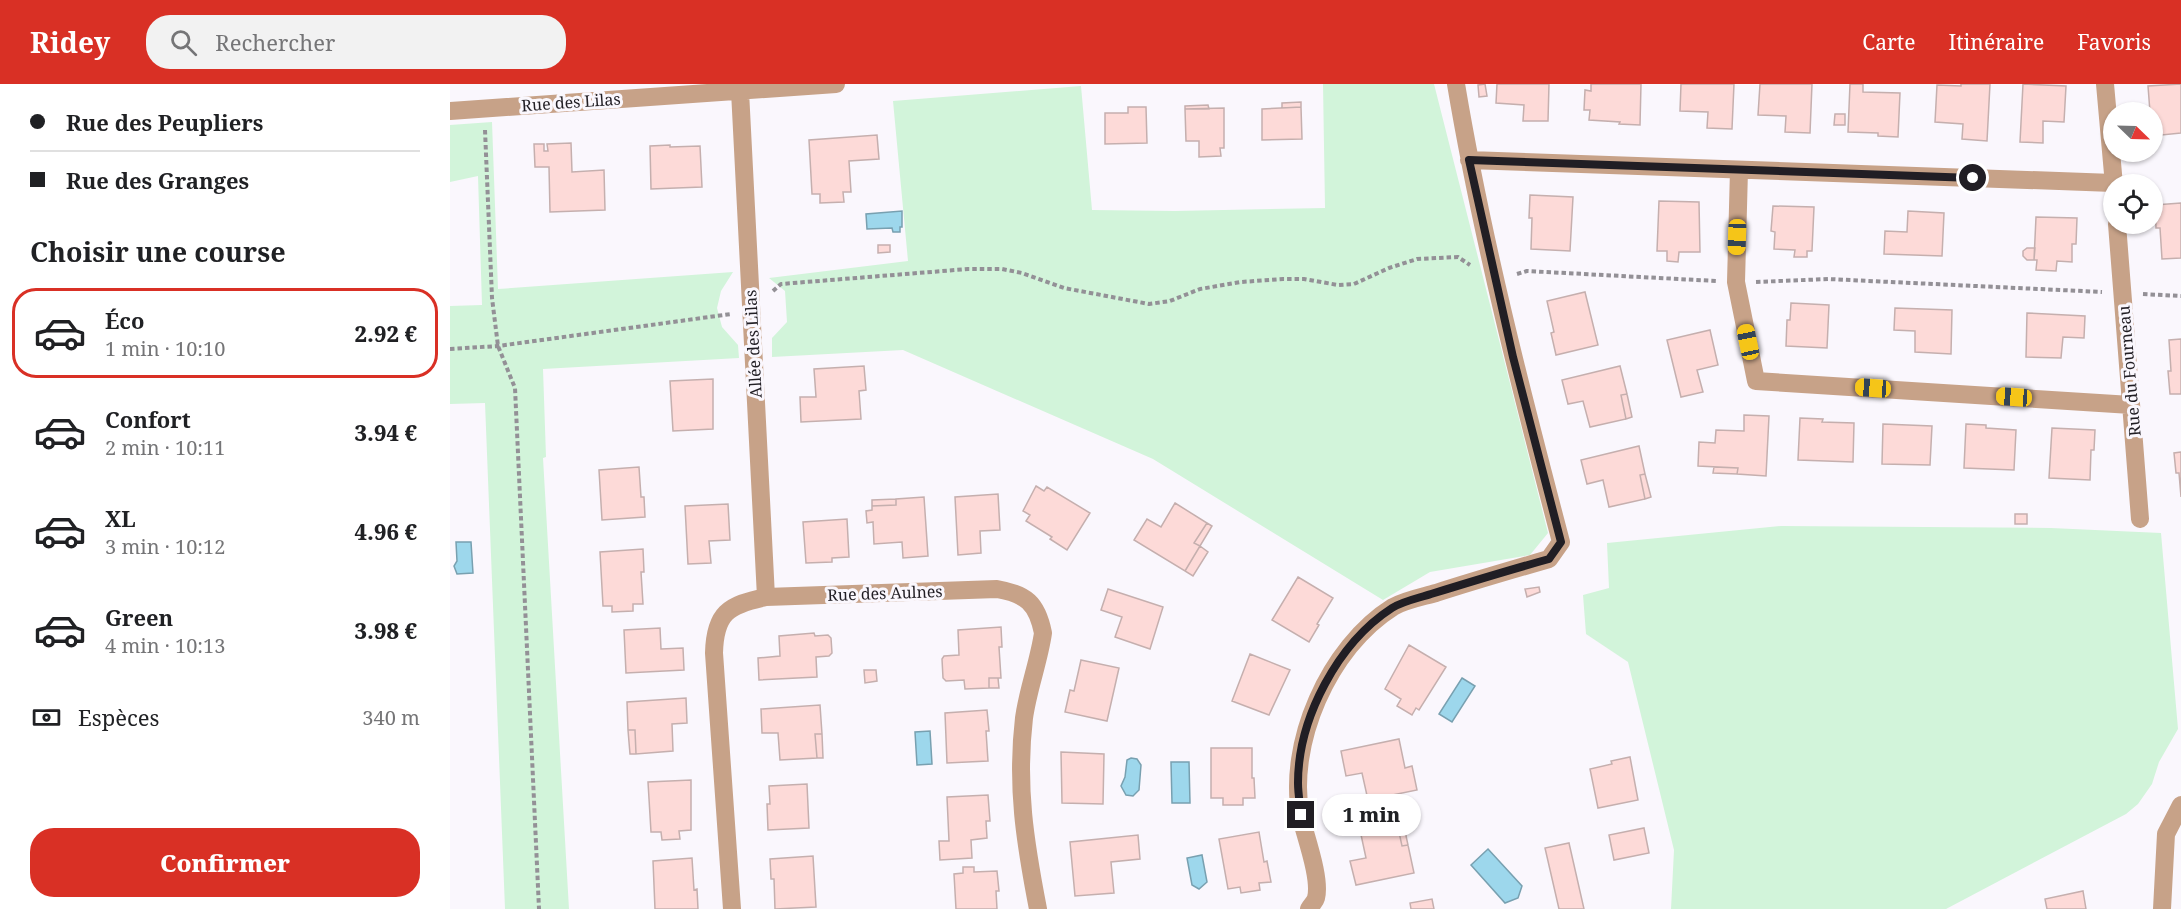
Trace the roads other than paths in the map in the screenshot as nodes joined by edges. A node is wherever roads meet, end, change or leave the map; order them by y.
1 (836, 84) edge
2 (1456, 84) edge
3 (2105, 84) edge
4 (648, 91) edge
5 (740, 91) junction
6 (450, 111) edge
7 (1469, 160) junction
8 (1739, 170) junction
9 (2112, 174) edge
10 (2103, 184) edge
11 (2118, 234) edge
12 (2132, 405) junction
13 (2140, 519) dead end
14 (766, 597) junction
15 (2181, 805) edge
16 (732, 909) edge
17 (1038, 909) edge
18 (1309, 909) edge
19 (2162, 909) edge

1 - 5 street, Rue des Lilas
2 - 7 street
3 - 9 street
4 - 5 street, Rue des Lilas
4 - 6 street, Rue des Lilas
5 - 14 street, Allée des Lilas
7 - 8 street
7 - 18 street
8 - 10 street
8 - 12 street
11 - 12 street, Rue du Fourneau
12 - 13 street, Rue du Fourneau
14 - 16 street, Rue des Aulnes
14 - 17 street, Rue des Aulnes
15 - 19 street

